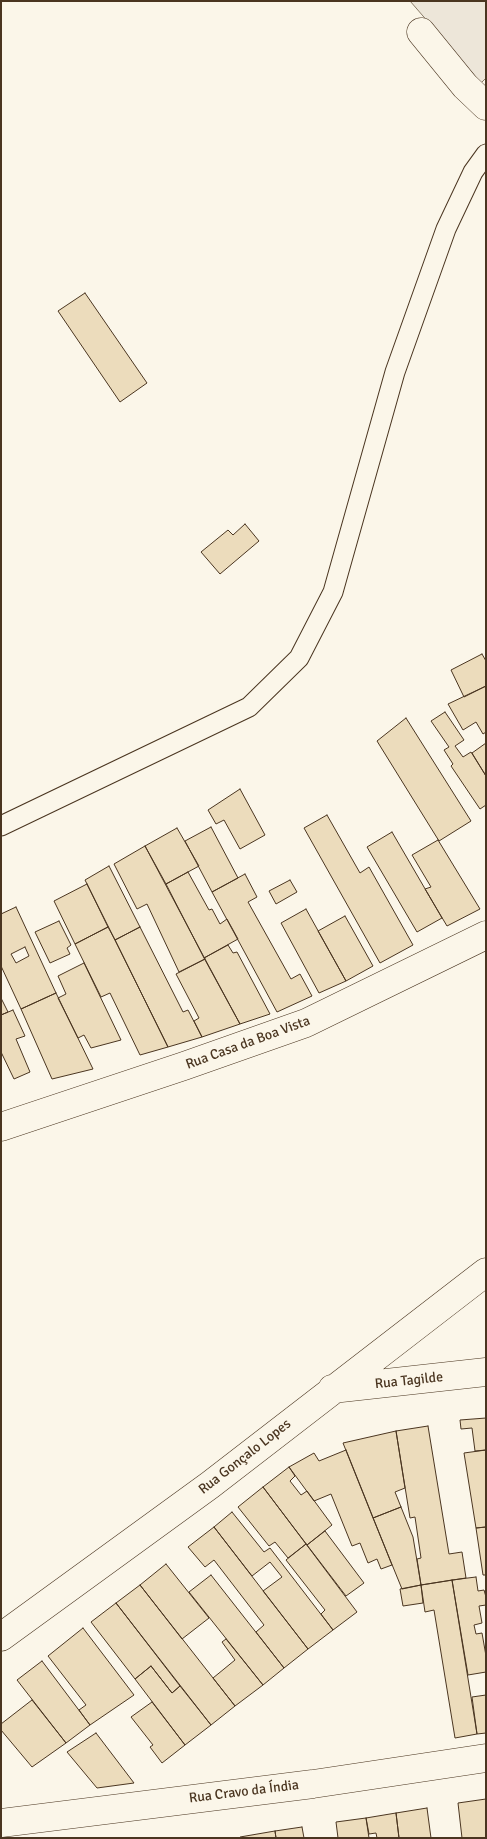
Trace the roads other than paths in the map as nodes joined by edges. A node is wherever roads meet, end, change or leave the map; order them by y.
1 (421, 32) dead end
2 (486, 106) edge
3 (486, 154) edge
4 (1, 826) edge
5 (486, 935) edge
6 (1, 1127) edge
7 (486, 1272) edge
8 (486, 1372) edge
9 (332, 1389) junction
10 (1, 1636) edge
11 (486, 1758) edge
12 (1, 1823) edge

1 - 2 street
3 - 4 lane
5 - 6 street, Rua Casa da Boa Vista
7 - 9 street, Rua Gonçalo Lopes
8 - 9 street, Rua Tagilde
9 - 10 street, Rua Gonçalo Lopes
11 - 12 street, Rua Cravo da Índia

